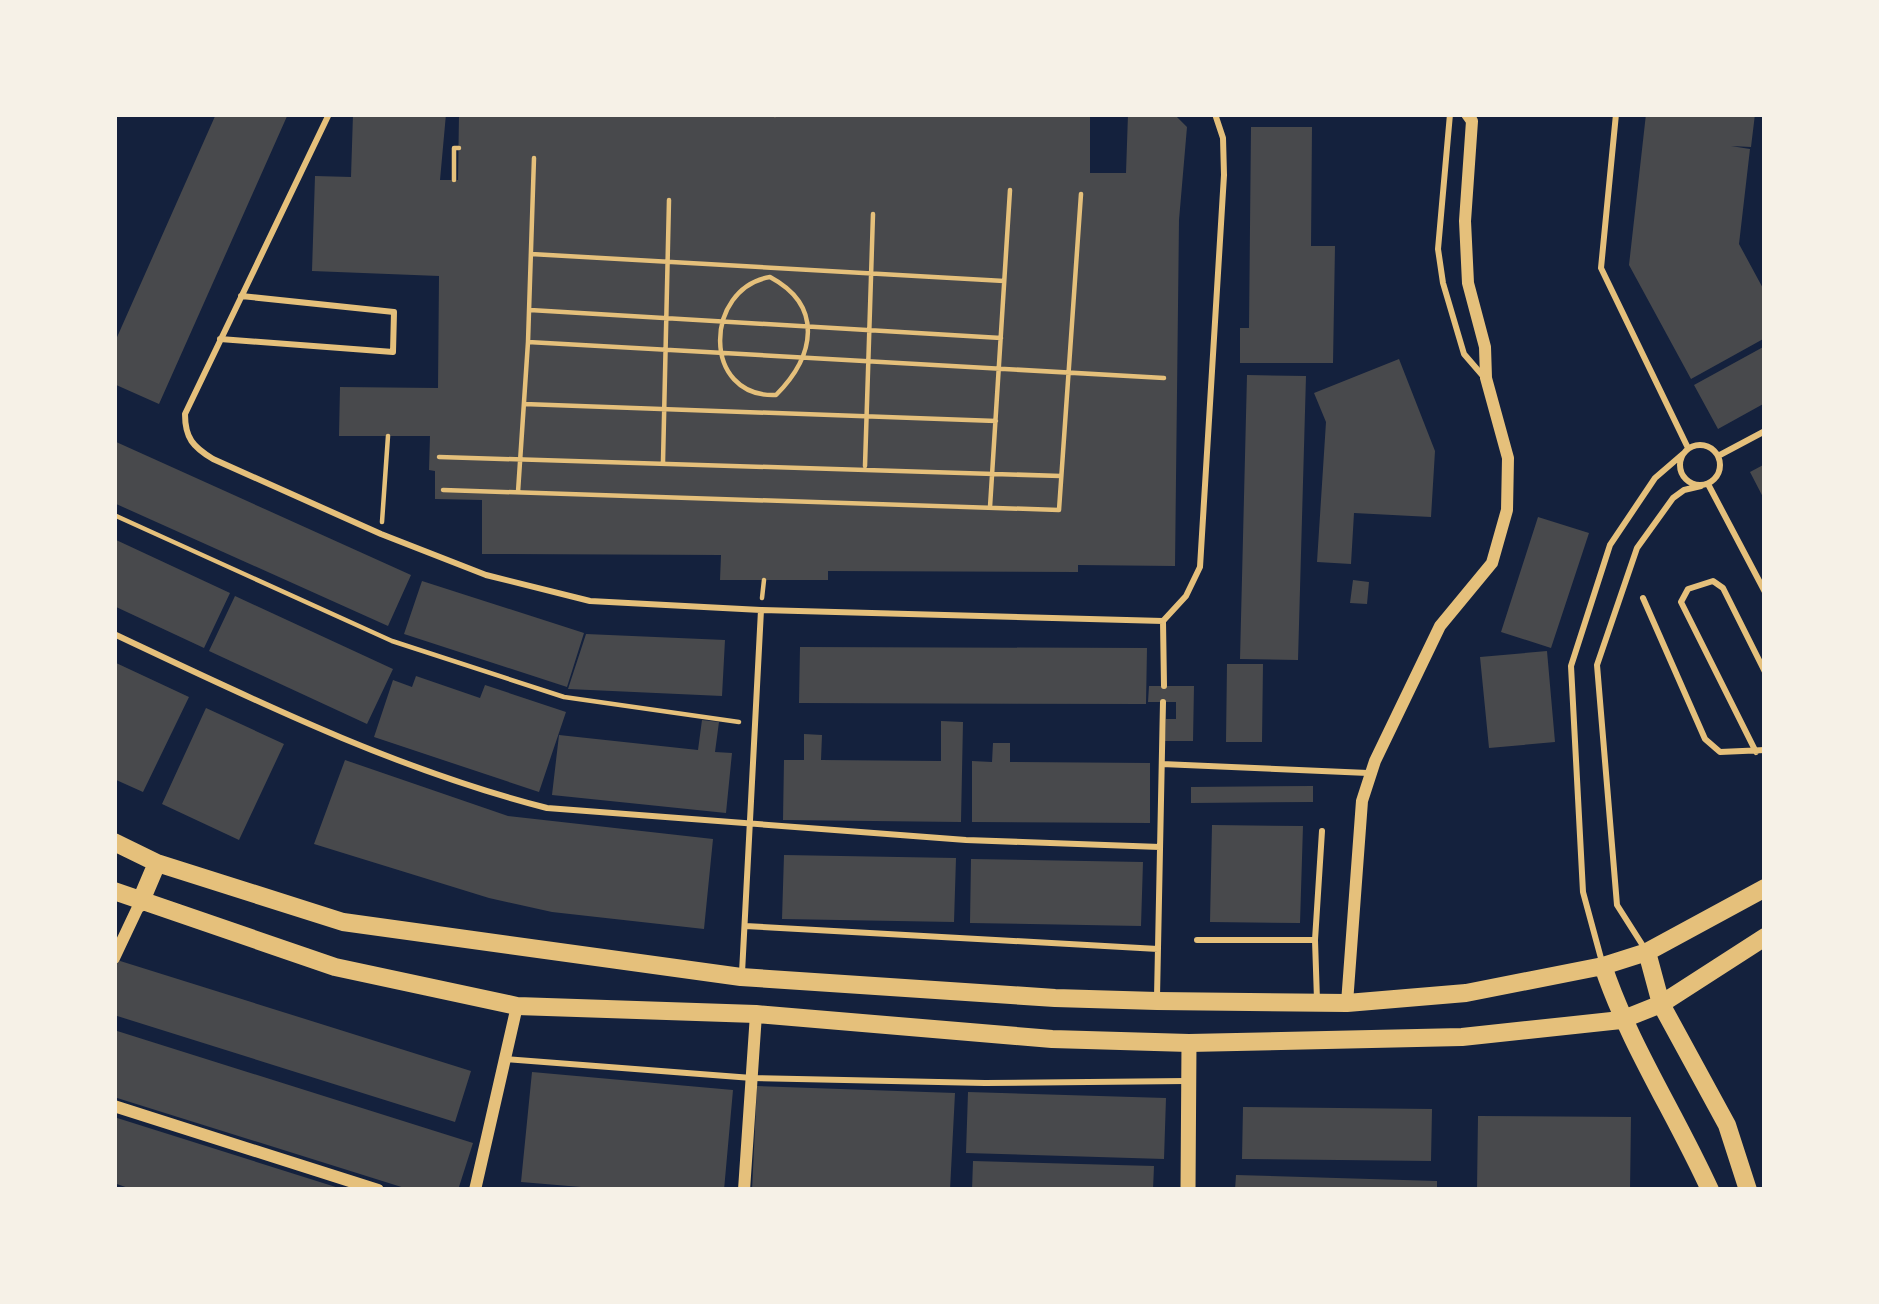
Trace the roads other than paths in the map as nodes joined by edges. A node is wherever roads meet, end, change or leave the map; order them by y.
1 (329, 114) edge
2 (1215, 114) edge
3 (1450, 114) edge
4 (1468, 114) edge
5 (1616, 114) edge
6 (239, 296) junction
7 (220, 339) junction
8 (1486, 378) junction
9 (1765, 431) edge
10 (1686, 451) junction
11 (1718, 456) junction
12 (1704, 485) junction
13 (1765, 592) edge
14 (1643, 598) dead end
15 (761, 610) junction
16 (1162, 621) junction
17 (114, 634) edge
18 (1765, 672) edge
19 (1164, 686) dead end
20 (1163, 702) dead end
21 (1760, 751) edge
22 (1162, 764) junction
23 (1371, 773) junction
24 (752, 825) junction
25 (1322, 831) dead end
26 (114, 842) edge
27 (1160, 848) junction
28 (158, 863) junction
29 (1765, 888) edge
30 (114, 891) edge
31 (140, 903) junction
32 (745, 926) junction
33 (1765, 937) edge
34 (1197, 940) dead end
35 (1316, 940) junction
36 (1157, 949) junction
37 (1647, 952) junction
38 (114, 958) edge
39 (1603, 966) junction
40 (741, 976) junction
41 (1055, 998) junction
42 (1157, 1001) junction
43 (1317, 1003) junction
44 (1348, 1003) junction
45 (1661, 1004) junction
46 (517, 1006) junction
47 (756, 1015) junction
48 (1621, 1020) junction
49 (1052, 1040) junction
50 (1189, 1043) junction
51 (504, 1059) junction
52 (752, 1078) junction
53 (1190, 1081) junction
54 (114, 1106) edge
55 (378, 1190) edge
56 (475, 1190) edge
57 (744, 1190) edge
58 (1188, 1190) edge
59 (1710, 1190) edge
60 (1748, 1190) edge

1 - 6 lane
2 - 16 lane
3 - 8 lane
4 - 8 street
5 - 10 lane
6 - 7 lane
6 - 7 lane
7 - 15 lane
8 - 23 street
9 - 11 lane
10 - 11 lane
10 - 12 lane
10 - 39 lane
11 - 12 lane
12 - 13 lane
12 - 37 lane
14 - 21 lane
15 - 16 lane
15 - 24 lane
16 - 19 lane
17 - 24 lane
18 - 21 lane
20 - 22 lane
22 - 23 lane
22 - 27 lane
23 - 44 street
24 - 27 lane
24 - 32 lane
25 - 35 lane
26 - 28 main road
27 - 36 lane
28 - 31 main road
28 - 40 main road
29 - 37 main road
30 - 31 main road
31 - 38 street
31 - 46 main road
32 - 36 lane
32 - 40 lane
33 - 45 main road
34 - 35 lane
35 - 43 lane
36 - 42 lane
37 - 39 main road
37 - 45 main road
39 - 44 main road
39 - 48 main road
40 - 41 main road
41 - 42 main road
41 - 49 main road
42 - 43 main road
43 - 44 main road
45 - 48 main road
45 - 60 main road
46 - 47 main road
46 - 51 street
47 - 49 main road
47 - 52 street
48 - 50 main road
48 - 59 main road
49 - 50 main road
50 - 53 street
51 - 52 lane
51 - 56 street
52 - 53 lane
52 - 57 street
53 - 58 street
54 - 55 street

